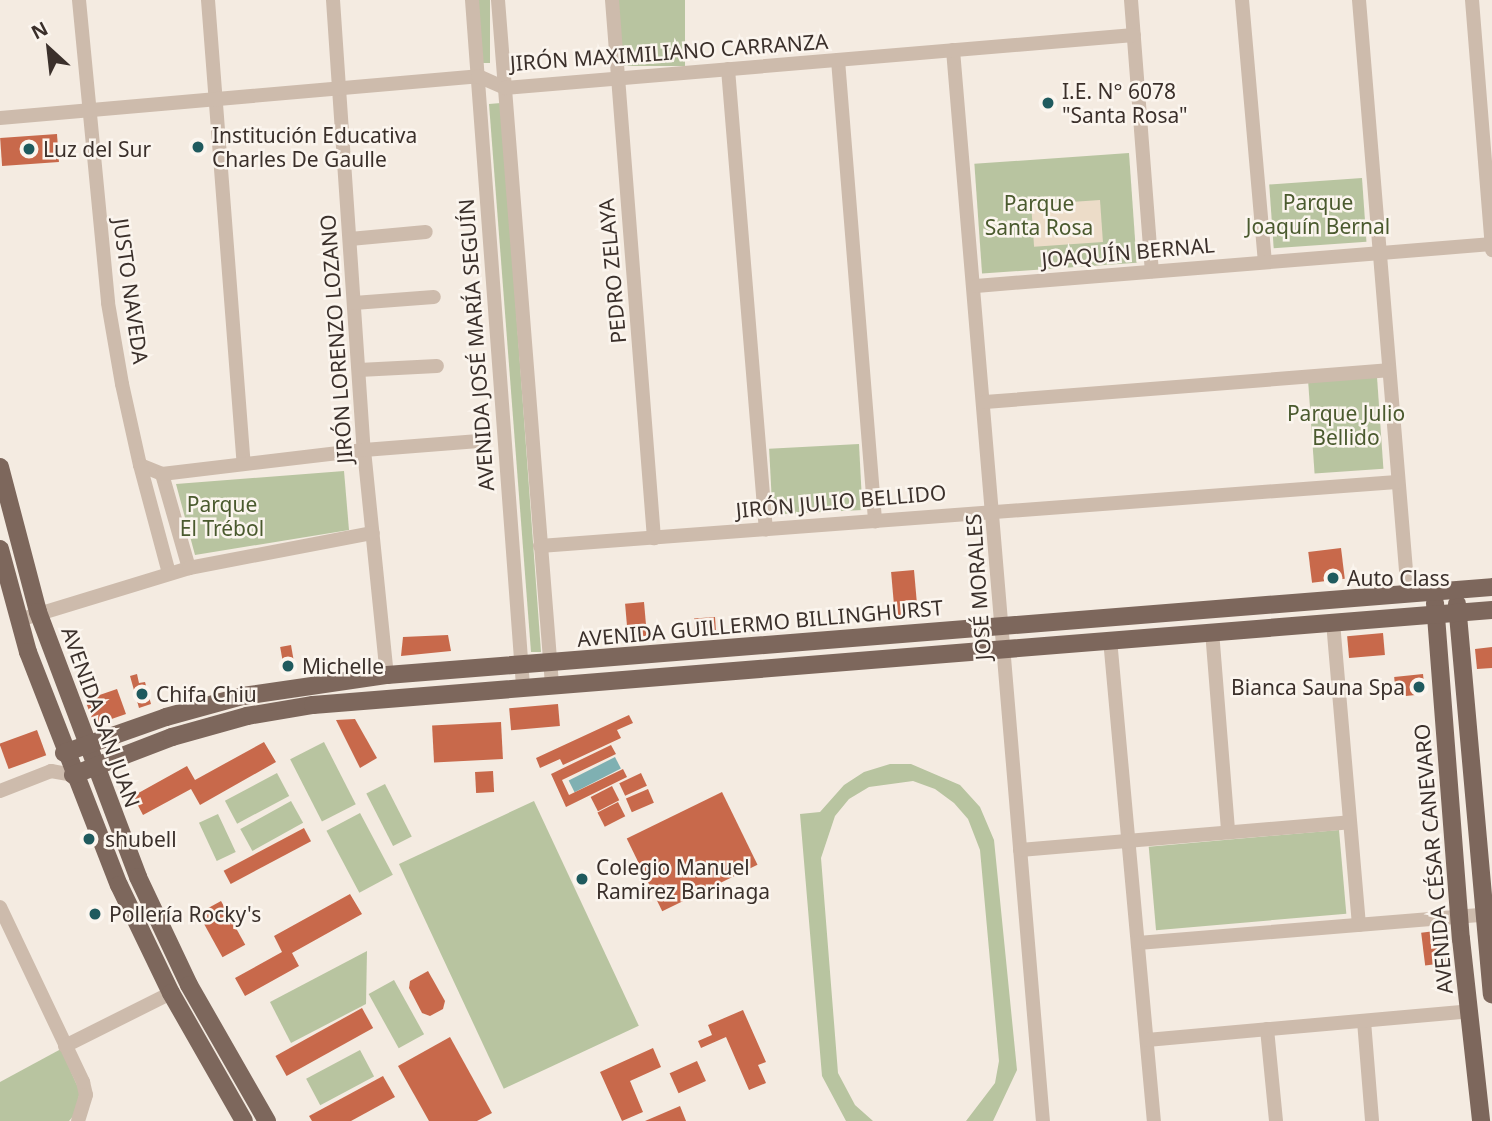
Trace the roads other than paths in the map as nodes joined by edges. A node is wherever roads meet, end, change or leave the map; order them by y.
1 (79, 0) edge
2 (208, 0) edge
3 (333, 0) edge
4 (472, 0) edge
5 (498, 0) edge
6 (612, 0) edge
7 (1131, 0) edge
8 (1242, 0) edge
9 (1359, 0) edge
10 (1472, 0) edge
11 (1133, 35) junction
12 (953, 50) junction
13 (838, 60) junction
14 (728, 69) junction
15 (478, 76) junction
16 (618, 78) junction
17 (340, 88) junction
18 (505, 88) junction
19 (215, 100) junction
20 (87, 110) junction
21 (0, 118) edge
22 (426, 232) dead end
23 (350, 239) junction
24 (1492, 244) edge
25 (1492, 250) edge
26 (1378, 254) junction
27 (1265, 262) junction
28 (1152, 271) junction
29 (976, 286) junction
30 (434, 297) dead end
31 (354, 303) junction
32 (437, 366) dead end
33 (359, 370) junction
34 (1388, 370) junction
35 (985, 401) junction
36 (479, 441) dead end
37 (364, 450) junction
38 (244, 464) junction
39 (140, 465) junction
40 (0, 467) edge
41 (162, 474) junction
42 (1397, 482) junction
43 (993, 509) junction
44 (875, 522) junction
45 (766, 529) junction
46 (373, 533) junction
47 (654, 538) junction
48 (540, 546) junction
49 (0, 549) edge
50 (188, 568) junction
51 (169, 573) junction
52 (1492, 587) edge
53 (1456, 591) junction
54 (1434, 593) junction
55 (1408, 595) junction
56 (1492, 610) edge
57 (38, 612) junction
58 (1458, 613) junction
59 (1436, 614) junction
60 (19, 620) junction
61 (1333, 622) junction
62 (1003, 626) junction
63 (1212, 631) junction
64 (1110, 639) junction
65 (1003, 648) junction
66 (550, 663) junction
67 (521, 665) junction
68 (387, 675) junction
69 (552, 685) junction
70 (523, 687) junction
71 (85, 745) junction
72 (65, 753) junction
73 (93, 767) junction
74 (51, 771) junction
75 (73, 775) junction
76 (0, 791) edge
77 (1350, 822) junction
78 (1228, 832) junction
79 (1129, 841) junction
80 (1020, 850) junction
81 (0, 906) edge
82 (1488, 914) edge
83 (1460, 917) junction
84 (1359, 925) junction
85 (1489, 936) edge
86 (1461, 939) junction
87 (1138, 943) junction
88 (171, 993) junction
89 (1492, 994) edge
90 (1470, 1012) junction
91 (1364, 1021) junction
92 (1267, 1029) junction
93 (1147, 1040) junction
94 (65, 1046) junction
95 (78, 1121) edge
96 (244, 1121) edge
97 (267, 1121) edge
98 (1043, 1121) edge
99 (1154, 1121) edge
100 (1276, 1121) edge
101 (1373, 1121) edge
102 (1481, 1121) edge

1 - 20 street, JUSTO NAVEDA
2 - 19 street
3 - 17 street, JIRÓN LORENZO LOZANO
4 - 15 street, AVENIDA JOSÉ MARÍA SEGUÍN
5 - 18 street
6 - 16 street, PEDRO ZELAYA
7 - 11 street
8 - 27 street
9 - 26 street
10 - 24 street
11 - 12 street, JIRÓN MAXIMILIANO CARRANZA
11 - 28 street
12 - 13 street, JIRÓN MAXIMILIANO CARRANZA
12 - 29 street, JOSÉ MORALES
13 - 14 street, JIRÓN MAXIMILIANO CARRANZA
13 - 44 street
14 - 16 street, JIRÓN MAXIMILIANO CARRANZA
14 - 45 street
15 - 17 street, JIRÓN MAXIMILIANO CARRANZA
15 - 18 street, JIRÓN MAXIMILIANO CARRANZA
15 - 67 street, AVENIDA JOSÉ MARÍA SEGUÍN
16 - 18 street, JIRÓN MAXIMILIANO CARRANZA
16 - 47 street, PEDRO ZELAYA
17 - 19 street, JIRÓN MAXIMILIANO CARRANZA
17 - 23 street, JIRÓN LORENZO LOZANO
18 - 48 street
19 - 20 street, JIRÓN MAXIMILIANO CARRANZA
19 - 38 street
20 - 21 street, JIRÓN MAXIMILIANO CARRANZA
20 - 39 street, JUSTO NAVEDA
22 - 23 street
23 - 31 street, JIRÓN LORENZO LOZANO
24 - 25 street
24 - 26 street, JOAQUÍN BERNAL
26 - 27 street, JOAQUÍN BERNAL
26 - 34 street
27 - 28 street, JOAQUÍN BERNAL
28 - 29 street, JOAQUÍN BERNAL
29 - 35 street, JOSÉ MORALES
30 - 31 street
31 - 33 street, JIRÓN LORENZO LOZANO
32 - 33 street
33 - 37 street, JIRÓN LORENZO LOZANO
34 - 35 street
34 - 42 street
35 - 43 street, JOSÉ MORALES
36 - 37 street
37 - 38 street
37 - 46 street, JIRÓN LORENZO LOZANO
38 - 41 street
39 - 41 street
39 - 51 street, JUSTO NAVEDA
40 - 57 main road, AVENIDA SAN JUAN
41 - 50 street
42 - 43 street, JIRÓN JULIO BELLIDO
42 - 55 street
43 - 44 street, JIRÓN JULIO BELLIDO
43 - 62 street, JOSÉ MORALES
44 - 45 street, JIRÓN JULIO BELLIDO
45 - 47 street, JIRÓN JULIO BELLIDO
46 - 50 street
46 - 68 street, JIRÓN LORENZO LOZANO
47 - 48 street, JIRÓN JULIO BELLIDO
48 - 66 street
49 - 60 main road, AVENIDA SAN JUAN
50 - 51 street
51 - 57 street
52 - 53 main road, AVENIDA GUILLERMO BILLINGHURST
53 - 54 main road, AVENIDA GUILLERMO BILLINGHURST
53 - 58 main road
54 - 55 main road, AVENIDA GUILLERMO BILLINGHURST
54 - 59 main road, AVENIDA CÉSAR CANEVARO
55 - 62 main road, AVENIDA GUILLERMO BILLINGHURST
56 - 58 main road, AVENIDA GUILLERMO BILLINGHURST
57 - 60 street
57 - 71 main road, AVENIDA SAN JUAN
58 - 59 main road, AVENIDA GUILLERMO BILLINGHURST
58 - 82 main road
59 - 61 main road, AVENIDA GUILLERMO BILLINGHURST
59 - 83 main road, AVENIDA CÉSAR CANEVARO
60 - 72 main road, AVENIDA SAN JUAN
61 - 63 main road, AVENIDA GUILLERMO BILLINGHURST
61 - 77 street
62 - 65 street, JOSÉ MORALES
62 - 66 main road, AVENIDA GUILLERMO BILLINGHURST
63 - 64 main road, AVENIDA GUILLERMO BILLINGHURST
63 - 78 street
64 - 65 main road, AVENIDA GUILLERMO BILLINGHURST
64 - 79 street
65 - 69 main road, AVENIDA GUILLERMO BILLINGHURST
65 - 80 street, JOSÉ MORALES
66 - 67 main road, AVENIDA GUILLERMO BILLINGHURST
66 - 69 street
67 - 68 main road, AVENIDA GUILLERMO BILLINGHURST
67 - 70 street, AVENIDA JOSÉ MARÍA SEGUÍN
68 - 71 main road, AVENIDA GUILLERMO BILLINGHURST
69 - 70 main road, AVENIDA GUILLERMO BILLINGHURST
70 - 73 main road, AVENIDA GUILLERMO BILLINGHURST
71 - 72 main road, AVENIDA GUILLERMO BILLINGHURST
71 - 73 main road, AVENIDA SAN JUAN
72 - 74 street
72 - 75 main road, AVENIDA SAN JUAN
73 - 75 main road, AVENIDA GUILLERMO BILLINGHURST
73 - 97 main road, AVENIDA SAN JUAN
74 - 75 street
74 - 76 street
75 - 88 main road, AVENIDA SAN JUAN
77 - 78 street
77 - 84 street
78 - 79 street
79 - 80 street
79 - 87 street
80 - 98 street, JOSÉ MORALES
81 - 94 street
82 - 83 street
82 - 85 main road
83 - 84 street
83 - 86 main road, AVENIDA CÉSAR CANEVARO
84 - 87 street
85 - 86 street
85 - 89 main road
86 - 90 main road, AVENIDA CÉSAR CANEVARO
87 - 93 street
88 - 94 street
88 - 96 main road, AVENIDA SAN JUAN
90 - 91 street
90 - 102 main road, AVENIDA CÉSAR CANEVARO
91 - 92 street
91 - 101 street
92 - 93 street
92 - 100 street
93 - 99 street
94 - 95 street

